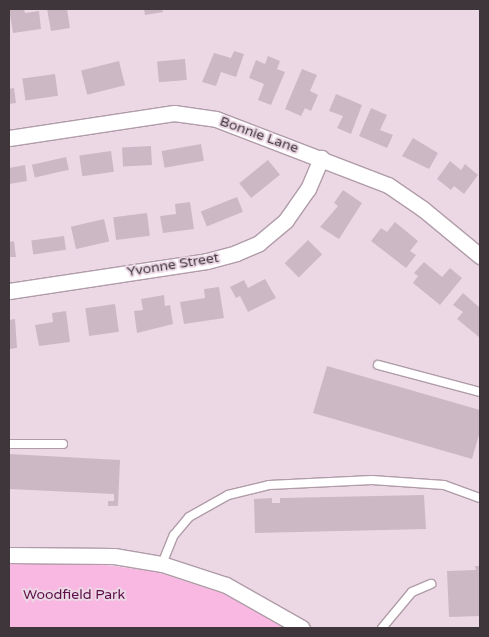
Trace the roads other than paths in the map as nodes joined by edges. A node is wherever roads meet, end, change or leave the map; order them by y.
1 (9, 138) edge
2 (321, 158) junction
3 (480, 256) edge
4 (9, 291) edge
5 (378, 365) dead end
6 (480, 392) edge
7 (9, 444) edge
8 (63, 444) dead end
9 (480, 498) edge
10 (9, 555) edge
11 (162, 564) junction
12 (431, 584) dead end
13 (302, 628) edge
14 (382, 628) edge

1 - 2 street, Bonnie Lane
2 - 3 street, Bonnie Lane
2 - 4 street, Yvonne Street
5 - 6 lane
7 - 8 lane
9 - 11 lane
10 - 11 street
11 - 13 street
12 - 14 lane

